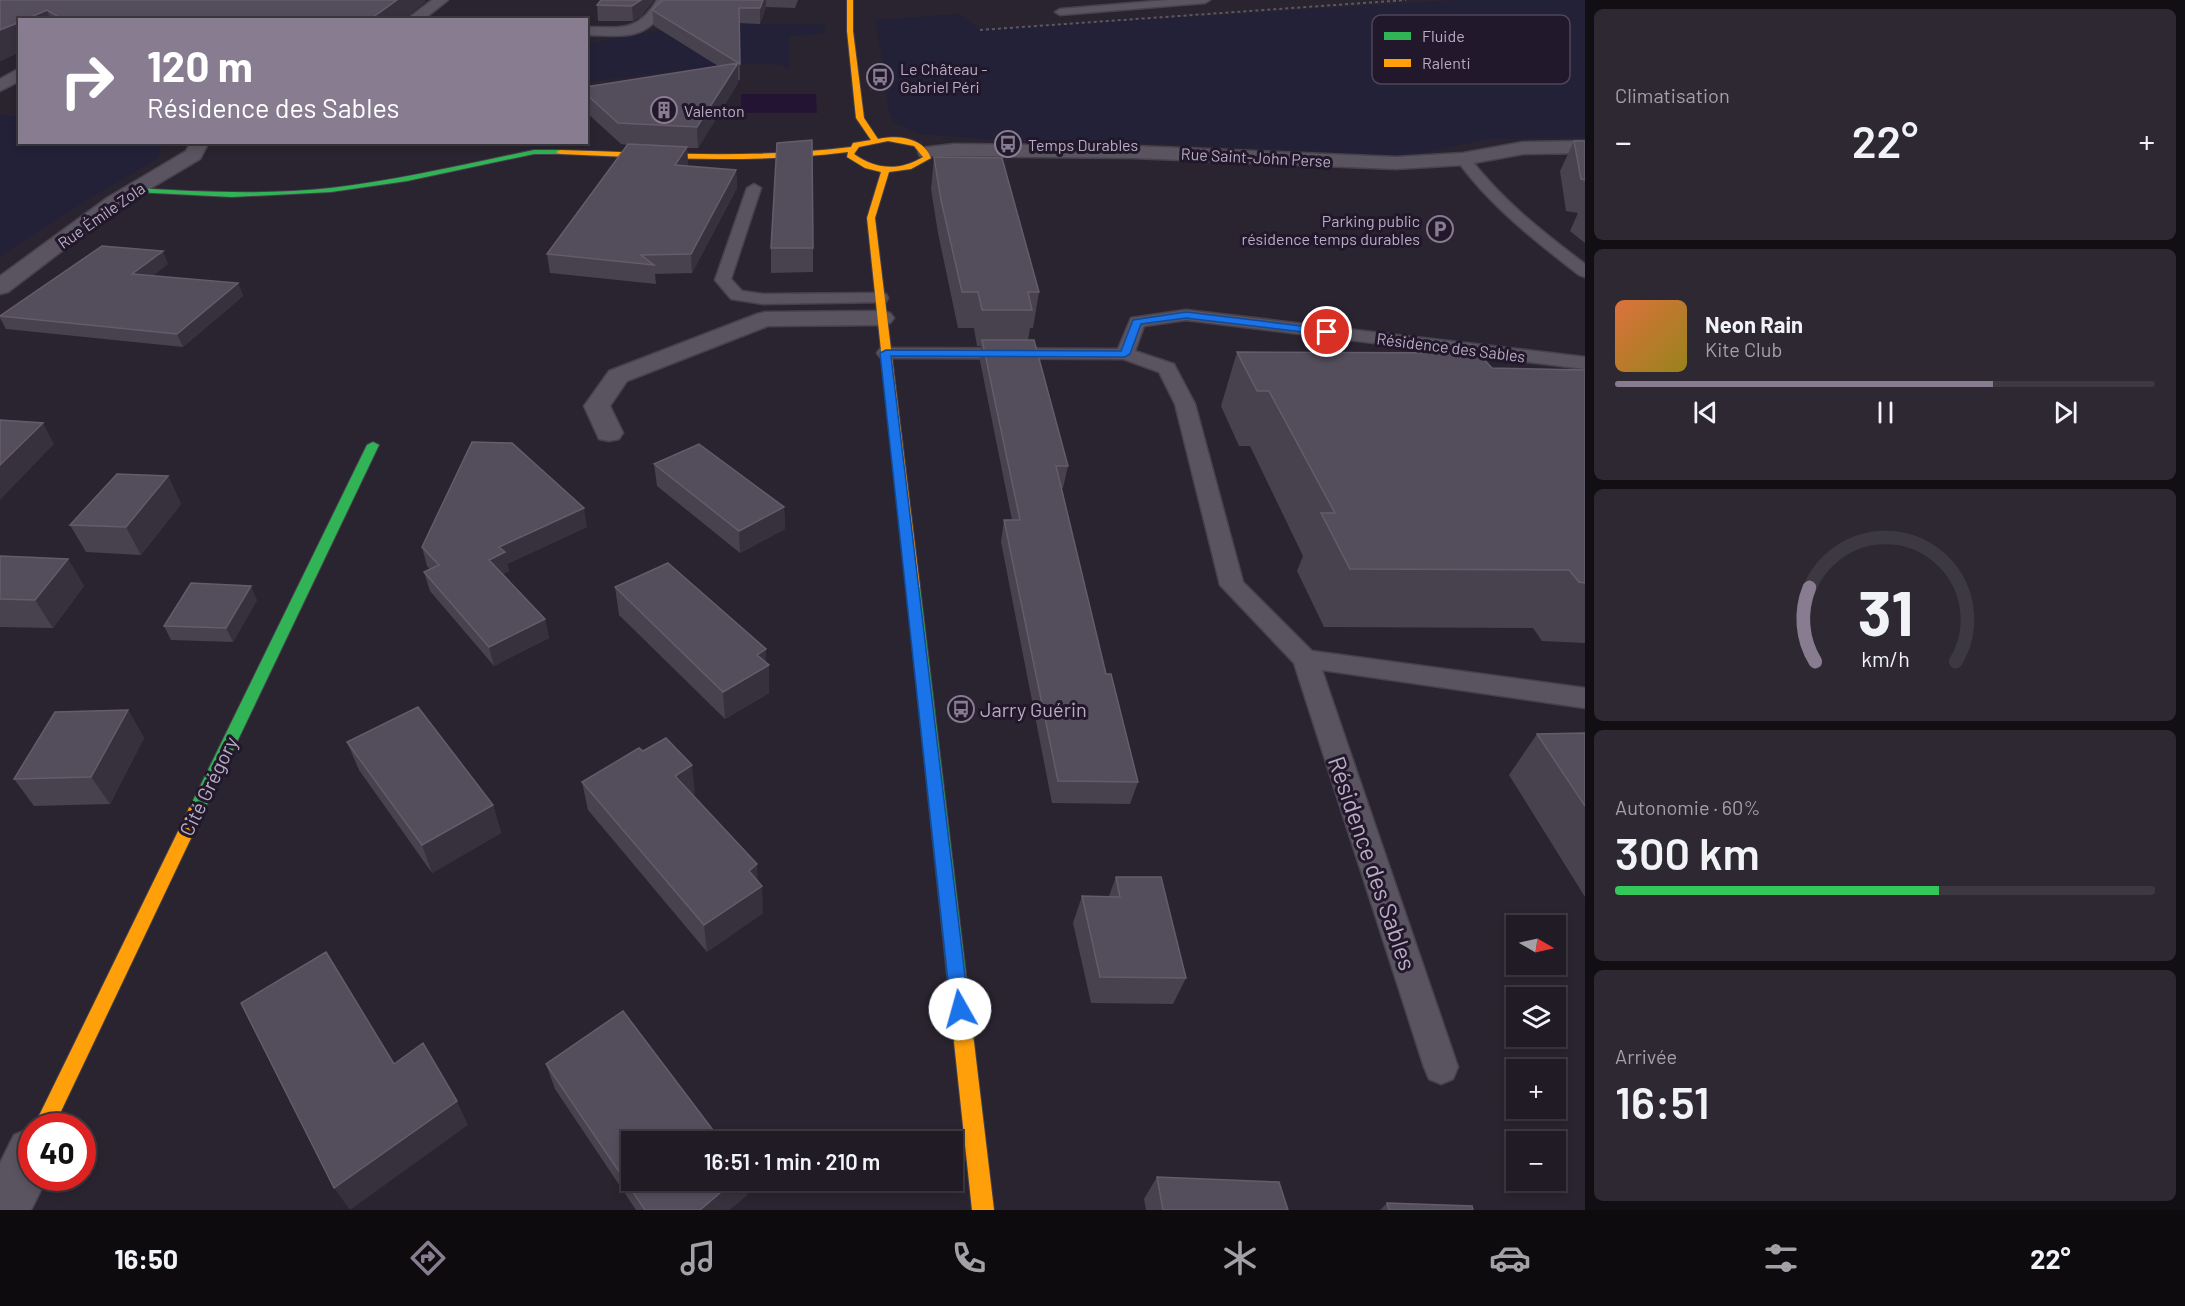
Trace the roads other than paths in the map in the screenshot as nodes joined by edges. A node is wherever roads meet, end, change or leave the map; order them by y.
1 (436, 0) edge
2 (441, 0) edge
3 (664, 0) edge
4 (850, 0) edge
5 (1205, 0) edge
6 (1060, 12) dead end
7 (416, 18) edge
8 (588, 31) edge
9 (18, 73) edge
10 (0, 86) edge
11 (875, 140) junction
12 (199, 144) edge
13 (1585, 147) edge
14 (853, 149) junction
15 (927, 152) junction
16 (1463, 159) junction
17 (886, 169) junction
18 (754, 188) dead end
19 (134, 190) junction
20 (1585, 272) edge
21 (0, 287) edge
22 (881, 308) junction
23 (886, 353) junction
24 (1125, 354) junction
25 (1585, 363) edge
26 (609, 433) dead end
27 (373, 445) dead end
28 (1305, 659) junction
29 (1585, 698) edge
30 (1441, 1067) dead end
31 (50, 1113) edge
32 (18, 1182) edge
33 (4, 1210) edge
34 (983, 1210) edge

1 - 2 lane
2 - 7 street
3 - 8 street
4 - 11 street
5 - 6 lane
9 - 10 street
11 - 14 street
11 - 15 street
12 - 19 street, Rue Émile Zola
13 - 16 street, Rue Saint-John Perse
14 - 17 street
14 - 19 street
15 - 16 street, Rue Saint-John Perse
15 - 17 street
16 - 20 lane
17 - 22 street
18 - 22 lane
19 - 21 street, Rue Émile Zola
22 - 23 street
22 - 26 street
23 - 24 lane, Résidence des Sables
23 - 34 street
24 - 25 lane, Résidence des Sables
24 - 28 lane, Résidence des Sables
27 - 31 street, Cité Grégory
28 - 29 lane
28 - 30 lane, Résidence des Sables
32 - 33 street

